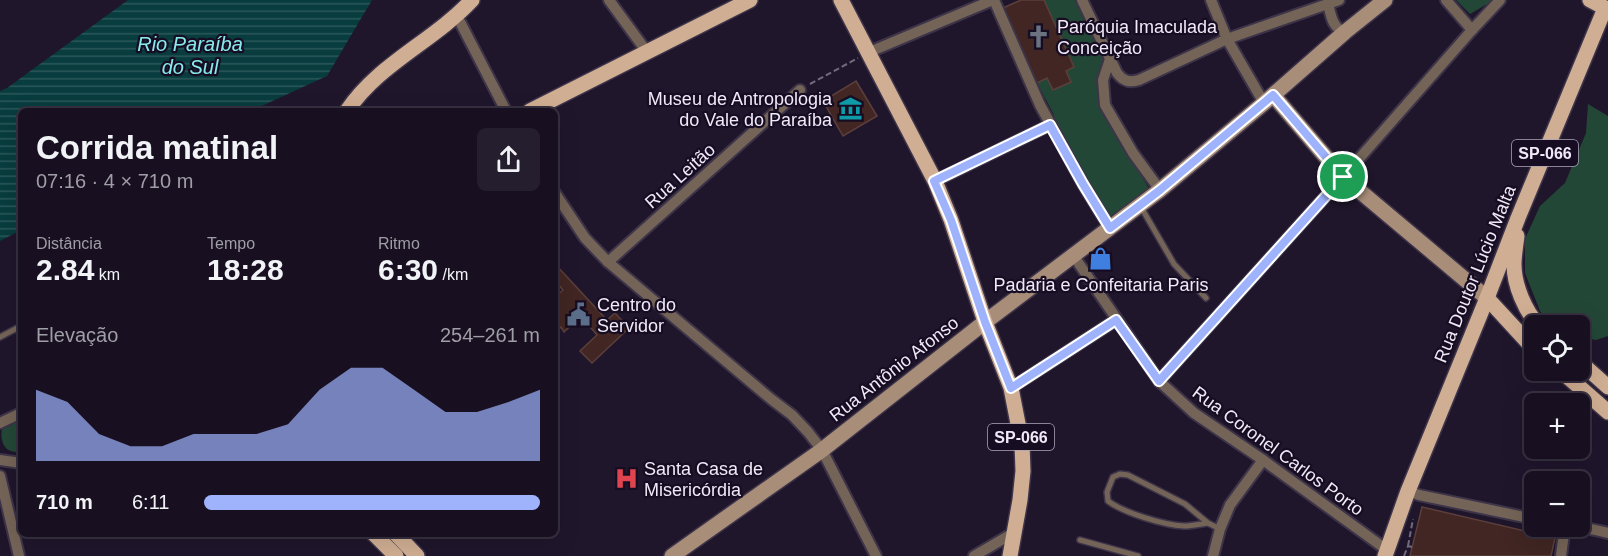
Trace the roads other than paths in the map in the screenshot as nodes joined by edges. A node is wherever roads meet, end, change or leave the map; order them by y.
1 (472, 0) edge
2 (609, 0) edge
3 (750, 0) edge
4 (841, 0) edge
5 (993, 0) edge
6 (1082, 0) edge
7 (1211, 0) edge
8 (1385, 0) edge
9 (1446, 0) edge
10 (1500, 0) edge
11 (1590, 0) edge
12 (1333, 2) edge
13 (728, 5) edge
14 (1607, 7) edge
15 (458, 16) junction
16 (1472, 30) junction
17 (1345, 32) junction
18 (1227, 39) junction
19 (647, 52) junction
20 (867, 53) junction
21 (1110, 59) junction
22 (800, 90) road end
23 (1269, 99) junction
24 (349, 108) edge
25 (504, 108) edge
26 (536, 108) edge
27 (1050, 125) junction
28 (1343, 177) junction
29 (934, 181) junction
30 (1160, 190) junction
31 (558, 198) edge
32 (1140, 206) junction
33 (1518, 218) junction
34 (1110, 228) junction
35 (1073, 255) junction
36 (608, 262) junction
37 (1206, 298) dead end
38 (1487, 298) junction
39 (1531, 315) edge
40 (1116, 320) junction
41 (985, 322) junction
42 (18, 328) edge
43 (0, 337) edge
44 (1524, 338) edge
45 (1590, 371) edge
46 (1159, 381) junction
47 (1573, 381) edge
48 (1608, 387) edge
49 (1011, 388) junction
50 (1608, 412) edge
51 (18, 414) edge
52 (0, 423) edge
53 (822, 450) junction
54 (0, 460) edge
55 (1263, 460) junction
56 (18, 463) edge
57 (0, 476) edge
58 (1408, 491) junction
59 (1524, 517) edge
60 (1208, 523) junction
61 (1590, 528) edge
62 (1220, 529) junction
63 (1015, 532) junction
64 (1608, 533) edge
65 (377, 537) edge
66 (399, 537) edge
67 (1561, 537) edge
68 (1080, 540) dead end
69 (1386, 553) edge
70 (19, 556) edge
71 (396, 556) edge
72 (417, 556) edge
73 (672, 556) edge
74 (876, 556) edge
75 (974, 556) edge
76 (1010, 556) edge
77 (1138, 556) edge
78 (1213, 556) edge
79 (1561, 556) edge

1 - 15 main road
2 - 19 street
3 - 13 main road
4 - 20 main road, SP-066
5 - 20 street
5 - 27 street
6 - 21 street
7 - 18 street
8 - 17 street, Rua Antônio Afonso
9 - 16 street
10 - 16 street
11 - 14 main road, SP-066
12 - 17 street
12 - 18 street
13 - 19 main road
14 - 33 main road, Rua Doutor Lúcio Malta / SP-066
15 - 24 main road
15 - 25 street
16 - 28 street
17 - 23 street, Rua Antônio Afonso
18 - 21 street
18 - 23 street
19 - 26 main road
20 - 29 main road, SP-066
21 - 30 street
22 - 36 street, Rua Leitão
23 - 28 street
23 - 30 street, Rua Antônio Afonso
27 - 29 street
27 - 34 street
28 - 38 street
28 - 46 street
29 - 41 main road, SP-066
30 - 32 street, Rua Antônio Afonso
31 - 36 street
32 - 34 street, Rua Antônio Afonso
32 - 37 lane
33 - 38 main road, Rua Doutor Lúcio Malta / SP-066
33 - 39 main road
34 - 35 street, Rua Antônio Afonso
35 - 40 street, Rua Coronel Carlos Porto
35 - 41 street, Rua Antônio Afonso
36 - 53 street
38 - 44 main road
38 - 58 main road, Rua Doutor Lúcio Malta / SP-066
40 - 46 street, Rua Coronel Carlos Porto
40 - 49 street
41 - 49 main road, SP-066
41 - 53 street, Rua Antônio Afonso
42 - 43 lane
45 - 48 main road
46 - 55 street, Rua Coronel Carlos Porto
47 - 50 main road
49 - 63 main road, SP-066
51 - 52 street
53 - 73 street, Rua Antônio Afonso
53 - 74 street
54 - 56 street
55 - 62 street
55 - 69 street, Rua Coronel Carlos Porto
57 - 70 street
58 - 59 street
58 - 69 main road, Rua Doutor Lúcio Malta / SP-066
60 - 60 lane
60 - 62 lane
61 - 64 street
62 - 78 street
63 - 75 street
63 - 76 main road, SP-066
65 - 71 main road
66 - 72 main road
67 - 79 street
68 - 77 lane

